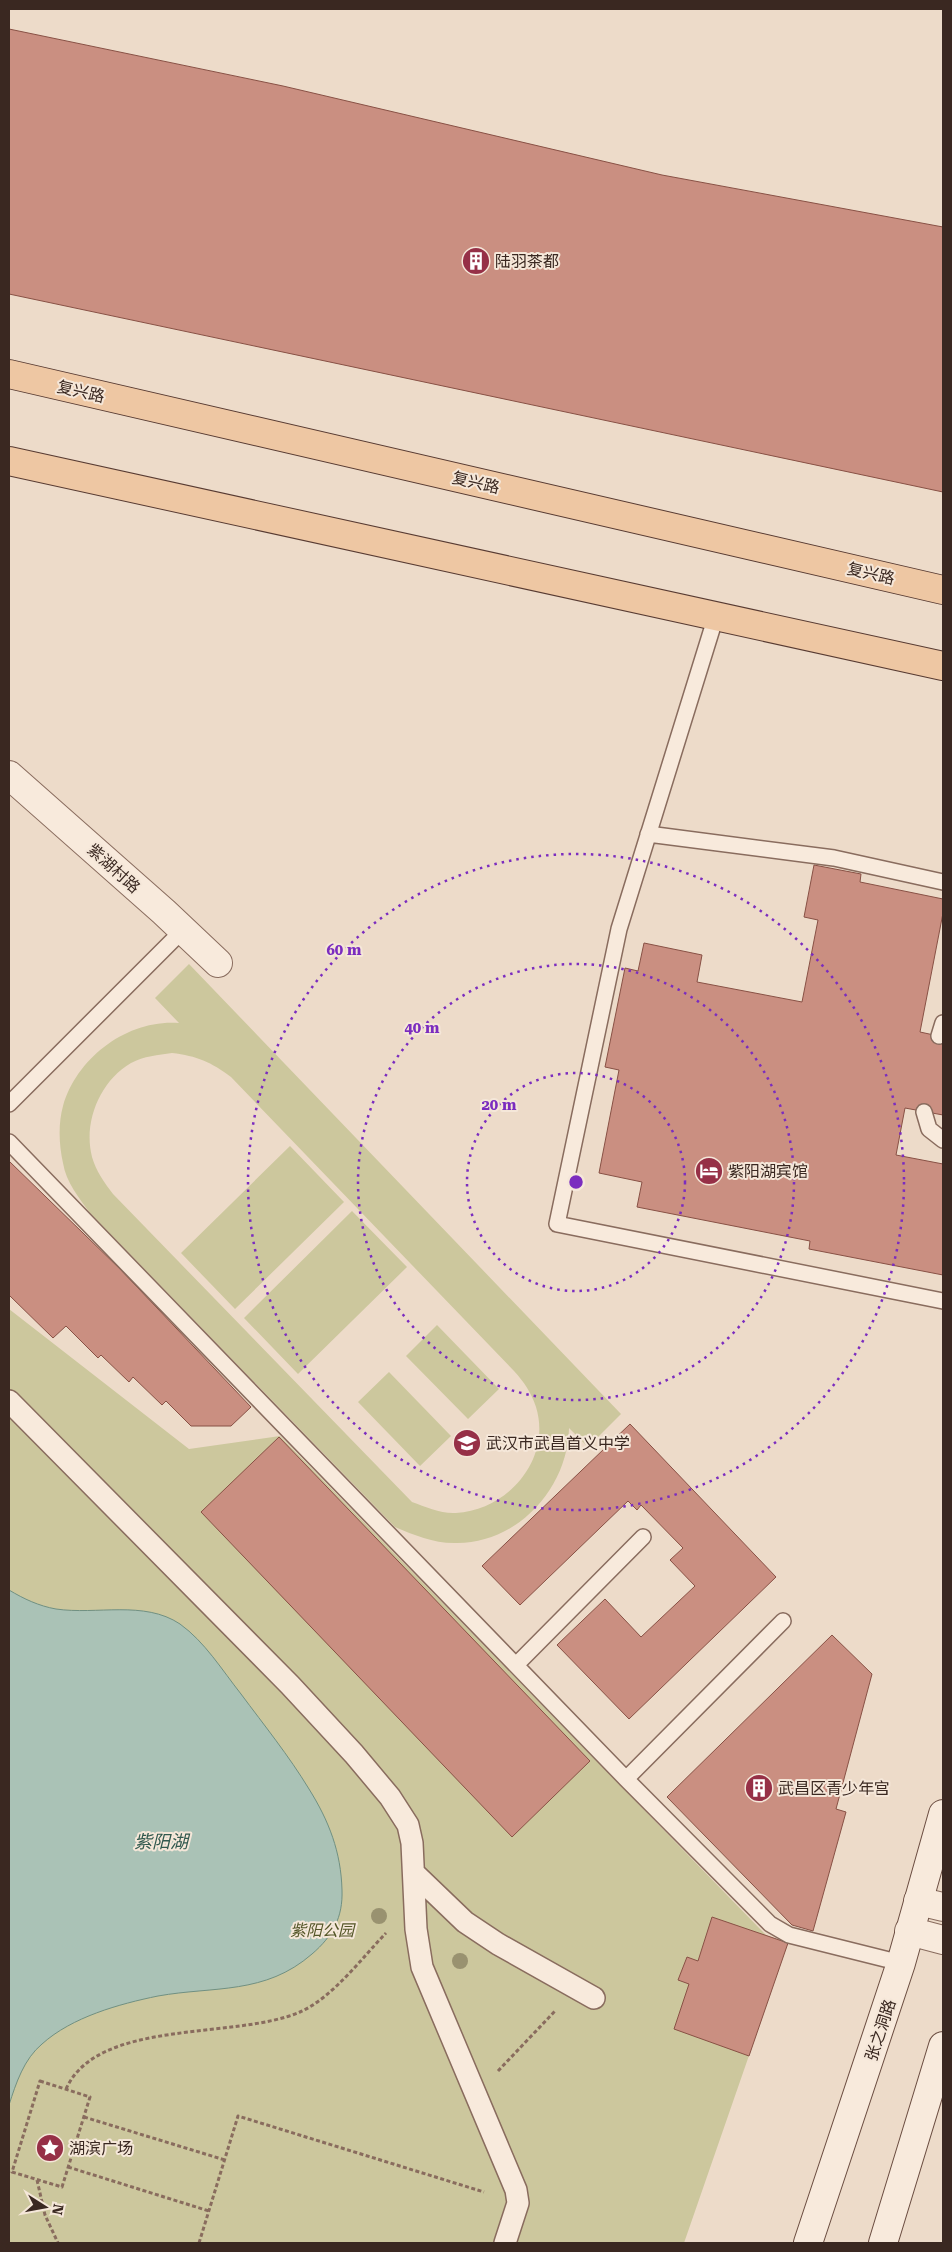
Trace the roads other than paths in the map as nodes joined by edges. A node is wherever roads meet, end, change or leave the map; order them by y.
1 (9, 374) edge
2 (9, 460) edge
3 (943, 590) edge
4 (716, 616) junction
5 (943, 666) edge
6 (9, 775) edge
7 (648, 834) junction
8 (943, 882) edge
9 (183, 930) junction
10 (218, 962) dead end
11 (9, 1104) edge
12 (924, 1112) dead end
13 (943, 1140) edge
14 (9, 1142) edge
15 (943, 1302) edge
16 (9, 1401) edge
17 (643, 1537) dead end
18 (783, 1621) dead end
19 (516, 1665) junction
20 (626, 1779) junction
21 (943, 1814) edge
22 (415, 1874) junction
23 (930, 1904) edge
24 (909, 1931) junction
25 (943, 1940) edge
26 (901, 1963) junction
27 (586, 1993) road end
28 (943, 2046) edge
29 (505, 2243) edge
30 (808, 2243) edge
31 (883, 2243) edge

1 - 3 main road, 复兴路
2 - 4 main road
4 - 5 main road
4 - 7 lane
6 - 9 main road, 紫湖村路
7 - 8 lane
7 - 15 lane
9 - 10 main road, 紫湖村路
9 - 11 lane
12 - 13 lane
14 - 19 lane
16 - 22 street
17 - 19 lane
18 - 20 lane
19 - 20 lane
20 - 26 lane
21 - 23 main road, 张之洞路
22 - 27 street
22 - 29 street
23 - 24 main road, 张之洞路
24 - 25 main road
24 - 26 main road, 张之洞路
26 - 30 main road, 张之洞路
28 - 31 main road

